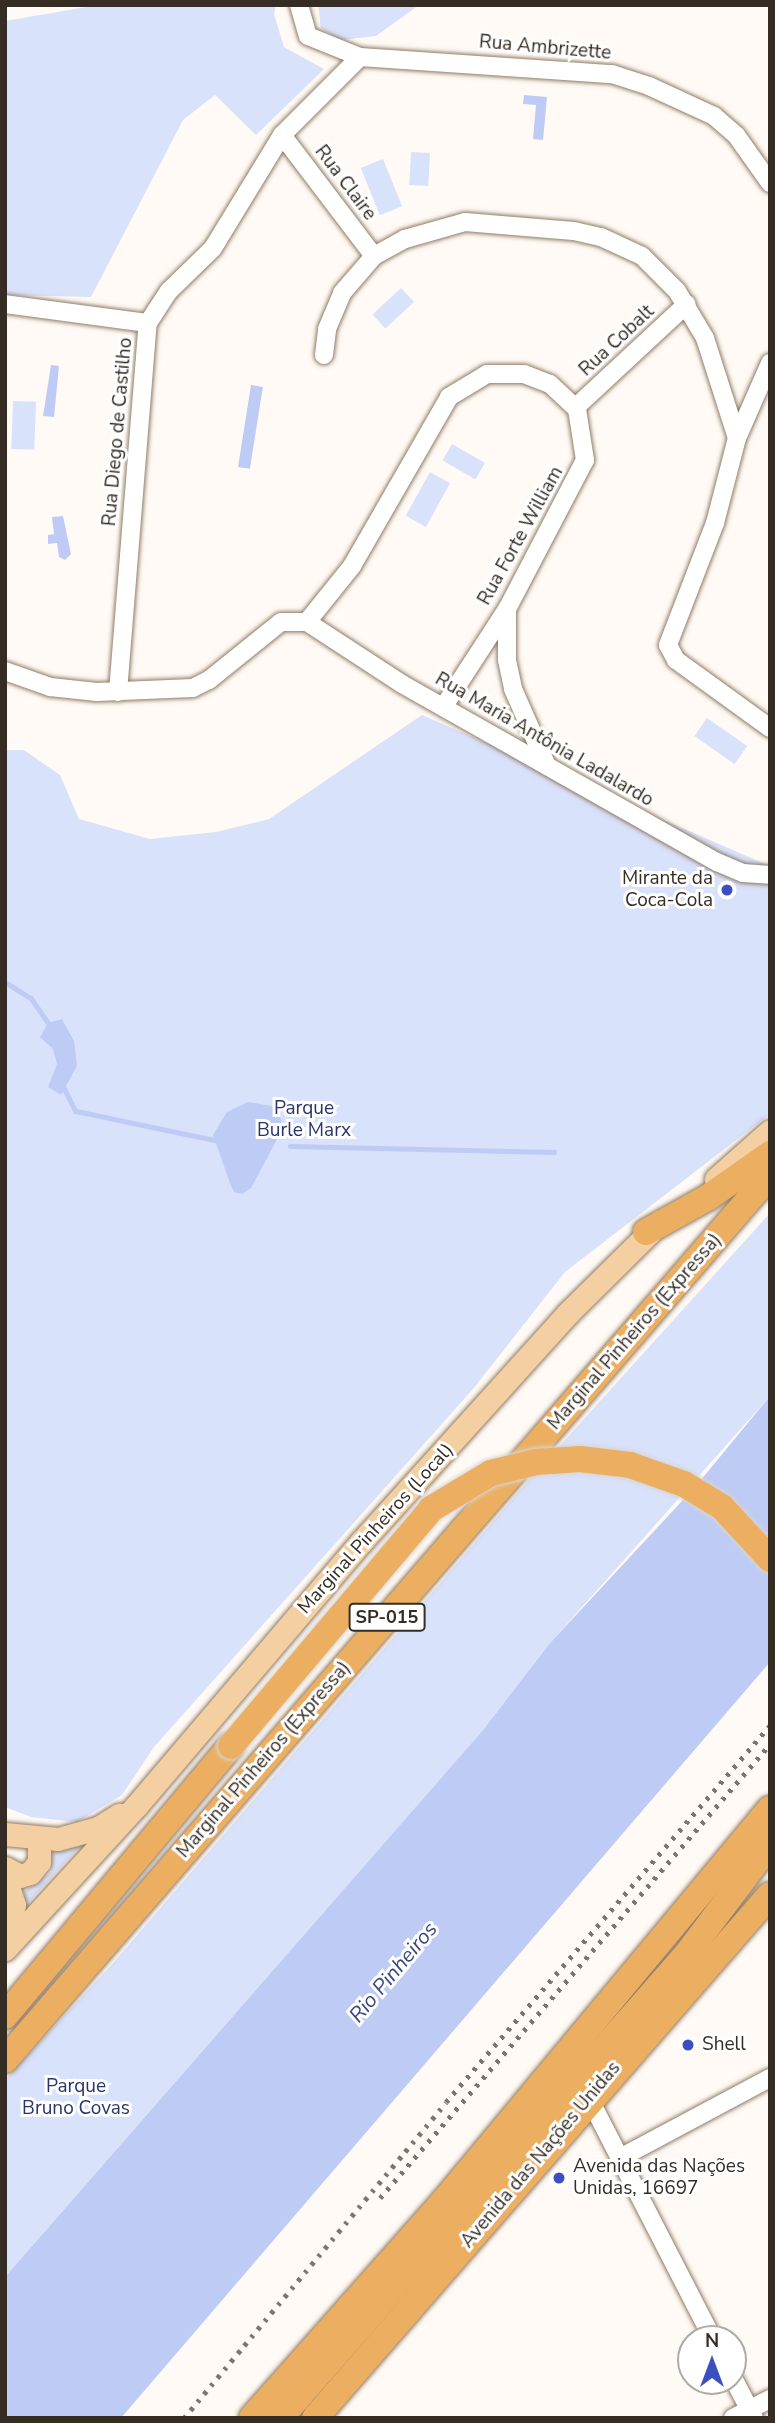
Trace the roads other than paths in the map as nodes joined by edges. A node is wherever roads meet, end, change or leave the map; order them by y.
1 (299, 5) edge
2 (360, 57) junction
3 (282, 135) junction
4 (770, 183) edge
5 (374, 256) junction
6 (5, 304) edge
7 (687, 304) junction
8 (148, 323) junction
9 (324, 355) dead end
10 (770, 363) edge
11 (576, 407) junction
12 (737, 438) junction
13 (507, 610) junction
14 (307, 622) junction
15 (5, 671) edge
16 (118, 692) junction
17 (444, 706) junction
18 (770, 728) edge
19 (547, 766) junction
20 (770, 876) edge
21 (770, 1131) edge
22 (770, 1154) edge
23 (770, 1175) edge
24 (646, 1232) junction
25 (770, 1559) edge
26 (137, 1805) junction
27 (770, 1809) edge
28 (5, 1834) edge
29 (39, 1839) junction
30 (770, 1844) edge
31 (5, 1868) edge
32 (5, 1877) edge
33 (770, 1895) edge
34 (5, 1936) edge
35 (5, 1949) edge
36 (5, 2016) edge
37 (5, 2060) edge
38 (770, 2078) edge
39 (589, 2098) junction
40 (620, 2158) junction
41 (706, 2325) edge
42 (739, 2395) edge
43 (770, 2399) edge
44 (321, 2415) edge
45 (745, 2415) edge
46 (252, 2418) edge
47 (280, 2418) edge

1 - 2 street, Rua Ambrizette
2 - 3 street, Rua Diego de Castilho
2 - 4 street, Rua Ambrizette
3 - 5 street, Rua Claire
3 - 8 street, Rua Diego de Castilho
5 - 7 street
5 - 9 street
6 - 8 street
7 - 11 street, Rua Cobalt
7 - 12 street
8 - 16 street, Rua Diego de Castilho
10 - 12 street
11 - 13 street, Rua Forte William
11 - 14 street
12 - 18 street
13 - 17 street, Rua Forte William
13 - 19 street
14 - 16 street
14 - 17 street, Rua Maria Antônia Ladalardo
15 - 16 street
17 - 19 street, Rua Maria Antônia Ladalardo
19 - 20 street, Rua Maria Antônia Ladalardo
21 - 24 main road, Marginal Pinheiros (Local)
22 - 24 highway
23 - 37 highway, Marginal Pinheiros (Expressa) / SP-015
24 - 26 main road, Marginal Pinheiros (Local)
25 - 36 highway, bridge
26 - 29 main road
26 - 35 main road, Marginal Pinheiros (Local)
27 - 46 highway
28 - 29 main road
29 - 31 main road
30 - 47 highway
32 - 34 main road
33 - 39 highway, Avenida das Nações Unidas
38 - 40 street
39 - 40 street
39 - 44 highway, Avenida das Nações Unidas
40 - 41 street
42 - 45 street
43 - 45 street

